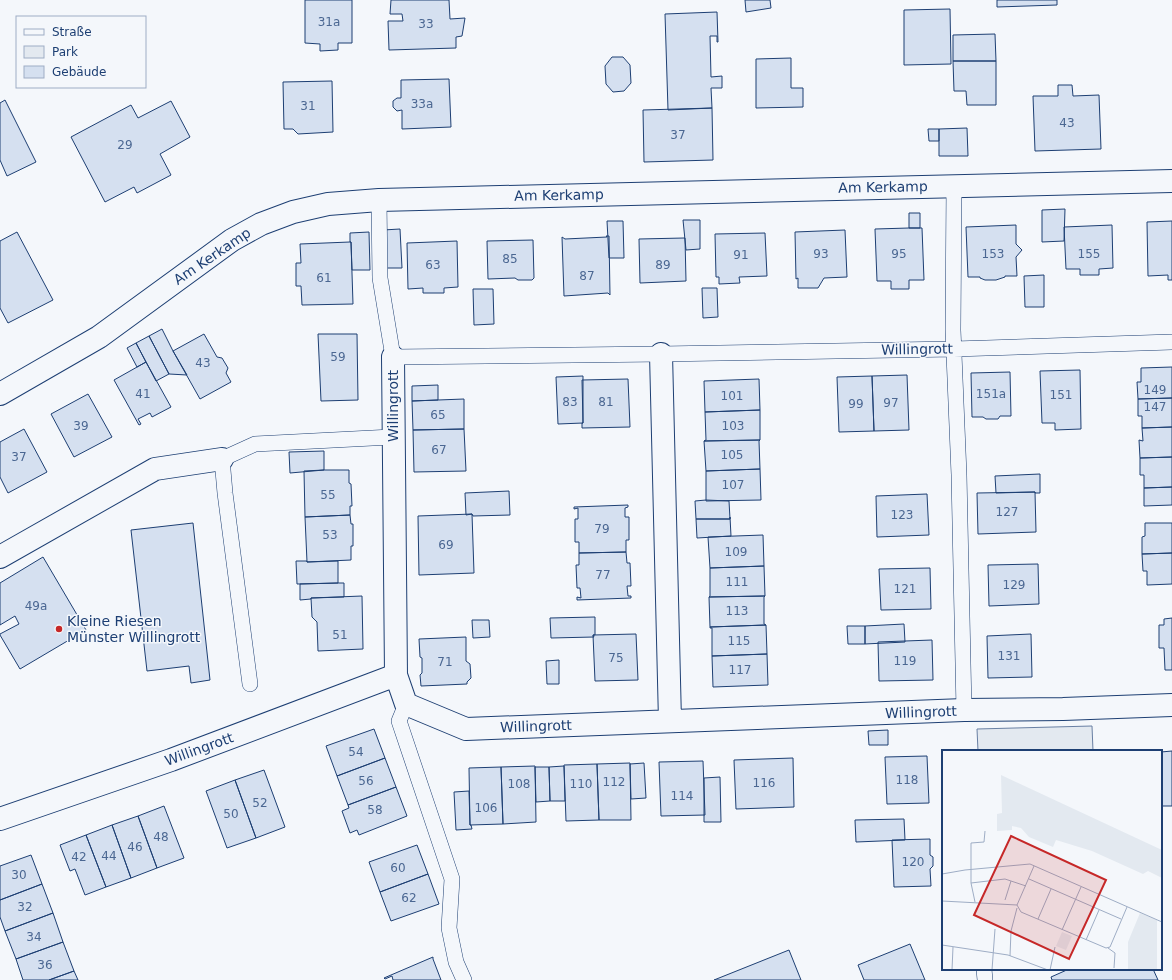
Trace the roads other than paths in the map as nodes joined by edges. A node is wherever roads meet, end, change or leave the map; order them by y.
1 (1172, 181) edge
2 (954, 185) junction
3 (379, 200) junction
4 (1172, 342) edge
5 (954, 349) junction
6 (661, 354) junction
7 (393, 357) junction
8 (0, 394) edge
9 (392, 437) junction
10 (222, 459) junction
11 (0, 557) edge
12 (396, 675) junction
13 (250, 684) dead end
14 (406, 704) junction
15 (1172, 705) edge
16 (964, 710) junction
17 (670, 721) junction
18 (0, 819) edge
19 (984, 970) edge
20 (464, 980) edge
21 (985, 980) edge

1 - 2 street, Am Kerkamp
2 - 3 street, Am Kerkamp
2 - 5 lane
3 - 7 lane
3 - 8 street, Am Kerkamp
4 - 5 lane, Willingrott
5 - 6 lane, Willingrott
5 - 16 lane
6 - 7 lane, Willingrott
6 - 17 street
7 - 9 street, Willingrott
9 - 10 lane
9 - 12 street, Willingrott
10 - 11 street
10 - 13 lane
12 - 14 street, Willingrott
12 - 18 street, Willingrott
14 - 17 street, Willingrott
14 - 20 lane
15 - 16 street, Willingrott
16 - 17 street, Willingrott
19 - 21 lane

